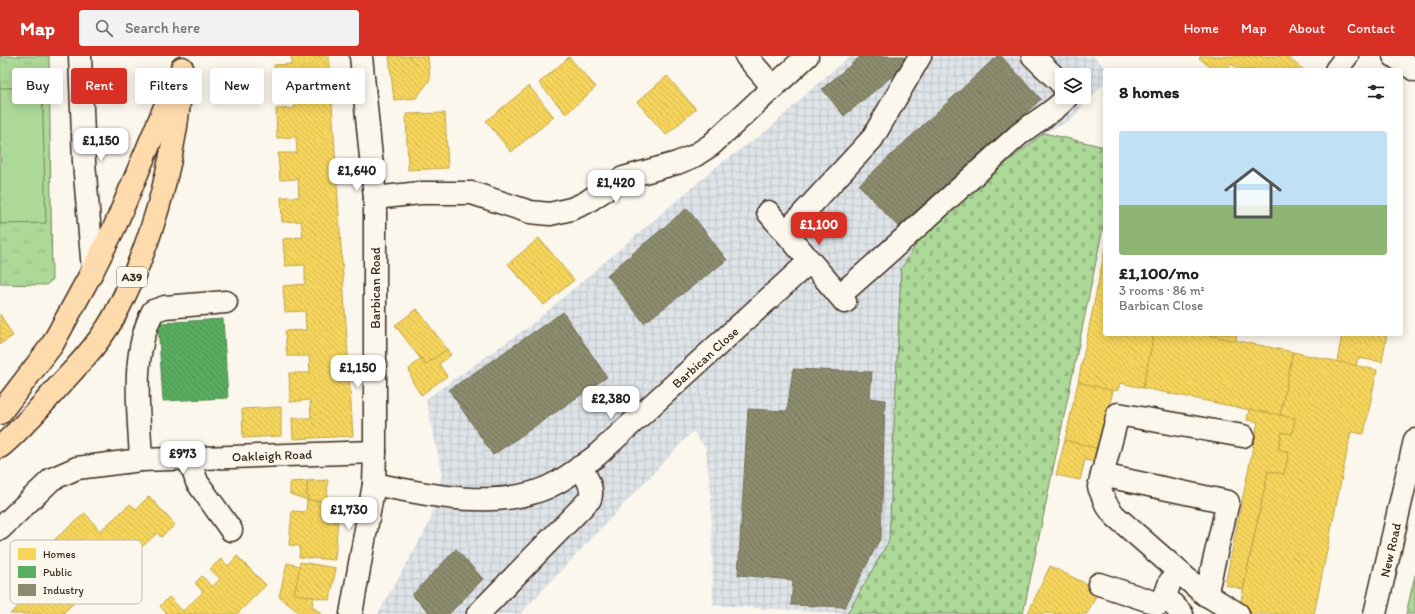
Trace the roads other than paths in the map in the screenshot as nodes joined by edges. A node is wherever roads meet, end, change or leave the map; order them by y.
1 (80, 56) edge
2 (361, 56) edge
3 (746, 56) edge
4 (807, 56) edge
5 (920, 56) edge
6 (1033, 56) edge
7 (1347, 56) edge
8 (1394, 56) edge
9 (183, 62) edge
10 (1338, 68) edge
11 (1415, 70) edge
12 (1055, 77) edge
13 (773, 87) junction
14 (1062, 104) edge
15 (375, 198) junction
16 (768, 212) dead end
17 (786, 232) junction
18 (810, 261) junction
19 (93, 270) junction
20 (226, 302) dead end
21 (0, 413) edge
22 (1243, 436) dead end
23 (1415, 440) edge
24 (0, 447) edge
25 (376, 452) junction
26 (189, 458) junction
27 (141, 460) junction
28 (580, 467) junction
29 (1102, 475) junction
30 (374, 484) junction
31 (0, 529) edge
32 (231, 530) dead end
33 (1175, 568) junction
34 (1099, 584) dead end
35 (1206, 595) junction
36 (1165, 596) junction
37 (351, 614) edge
38 (478, 614) edge
39 (1182, 614) edge
40 (1238, 614) edge
41 (1375, 614) edge

1 - 19 street
2 - 15 street, Barbican Road
3 - 13 street
4 - 13 street
5 - 17 street
6 - 12 street
7 - 10 street
8 - 11 street
9 - 19 main road, A39
9 - 24 main road, A39
13 - 15 street
14 - 18 street
15 - 25 street, Barbican Road
16 - 17 street
17 - 18 street
18 - 28 street, Barbican Close
19 - 21 main road, A39
20 - 27 street
22 - 29 street
23 - 41 street, New Road
25 - 26 street, Oakleigh Road
25 - 30 street, Barbican Road
26 - 27 street, Oakleigh Road
26 - 32 street
27 - 31 street, Oakleigh Road
28 - 30 street, Barbican Close
28 - 38 street
29 - 33 street
29 - 35 street
30 - 37 street, Barbican Road
33 - 35 street
33 - 36 street
34 - 36 street
35 - 40 street
36 - 39 street

